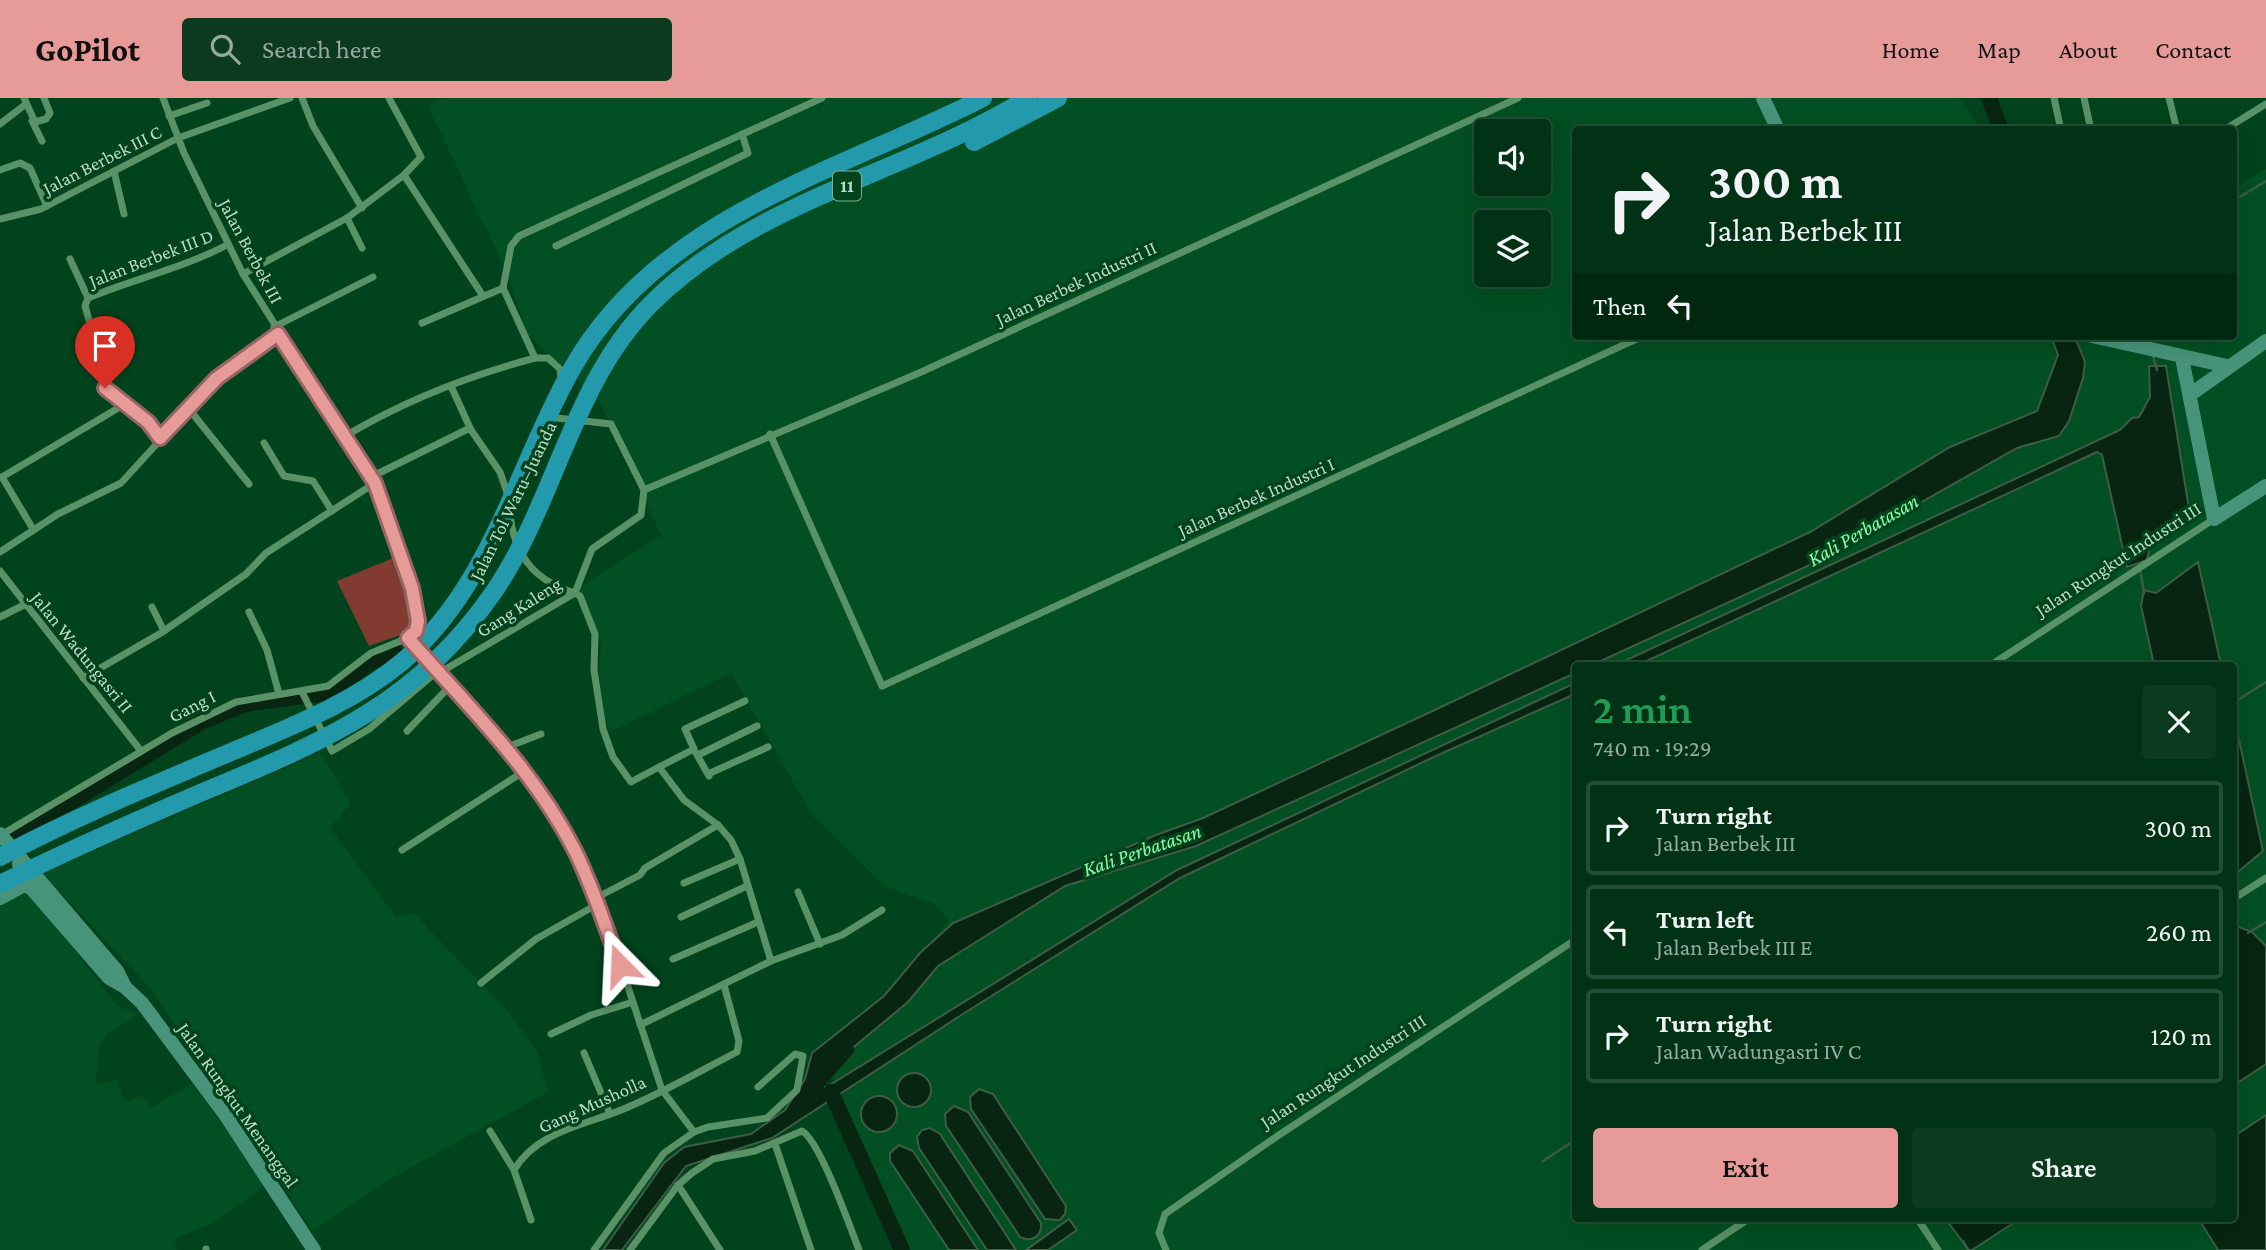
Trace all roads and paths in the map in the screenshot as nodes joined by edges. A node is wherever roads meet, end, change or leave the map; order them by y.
1 (44, 98) edge
2 (163, 98) edge
3 (290, 98) edge
4 (302, 98) edge
5 (389, 98) edge
6 (822, 98) edge
7 (960, 98) edge
8 (983, 98) edge
9 (1028, 98) edge
10 (1058, 98) edge
11 (1518, 98) edge
12 (1763, 98) edge
13 (2054, 98) edge
14 (2084, 98) edge
15 (2169, 98) edge
16 (25, 101) edge
17 (207, 103) dead end
18 (2266, 104) edge
19 (169, 116) junction
20 (32, 121) junction
21 (0, 124) edge
22 (1775, 126) edge
23 (2060, 126) edge
24 (2090, 126) edge
25 (2175, 126) edge
26 (2230, 126) edge
27 (742, 134) junction
28 (178, 138) junction
29 (42, 141) dead end
30 (0, 170) edge
31 (114, 171) junction
32 (404, 175) junction
33 (777, 193) junction
34 (47, 206) junction
35 (362, 208) junction
36 (124, 214) dead end
37 (348, 218) junction
38 (0, 219) edge
39 (770, 220) junction
40 (227, 246) junction
41 (556, 246) dead end
42 (362, 248) dead end
43 (70, 258) dead end
44 (243, 274) junction
45 (373, 277) dead end
46 (503, 288) junction
47 (483, 296) junction
48 (88, 298) junction
49 (422, 323) dead end
50 (276, 330) junction
51 (1634, 340) edge
52 (2108, 340) edge
53 (95, 341) dead end
54 (2266, 341) edge
55 (535, 358) junction
56 (2182, 358) junction
57 (2227, 366) junction
58 (451, 386) junction
59 (104, 388) dead end
60 (2190, 394) junction
61 (125, 404) junction
62 (189, 409) junction
63 (470, 428) junction
64 (346, 435) junction
65 (770, 435) junction
66 (160, 438) junction
67 (264, 443) dead end
68 (373, 480) junction
69 (249, 484) dead end
70 (2266, 486) edge
71 (644, 490) junction
72 (332, 511) junction
73 (2214, 519) junction
74 (33, 529) junction
75 (0, 552) edge
76 (0, 571) edge
77 (575, 593) junction
78 (24, 605) junction
79 (152, 607) dead end
80 (249, 612) dead end
81 (0, 617) edge
82 (164, 631) junction
83 (408, 638) junction
84 (1996, 662) edge
85 (438, 672) junction
86 (83, 678) junction
87 (450, 685) junction
88 (279, 694) junction
89 (302, 694) junction
90 (746, 701) dead end
91 (757, 726) dead end
92 (407, 731) dead end
93 (541, 734) dead end
94 (768, 747) dead end
95 (505, 748) junction
96 (141, 751) junction
97 (696, 752) junction
98 (659, 767) junction
99 (523, 772) junction
100 (718, 825) junction
101 (1, 841) edge
102 (402, 850) dead end
103 (19, 859) junction
104 (740, 859) junction
105 (2266, 878) edge
106 (684, 883) dead end
107 (0, 884) edge
108 (24, 885) junction
109 (747, 886) junction
110 (798, 892) dead end
111 (2237, 896) edge
112 (0, 898) edge
113 (595, 902) junction
114 (882, 910) dead end
115 (681, 917) dead end
116 (758, 922) junction
117 (1572, 942) edge
118 (820, 944) junction
119 (673, 960) dead end
120 (771, 961) junction
121 (481, 983) dead end
122 (724, 985) junction
123 (125, 987) junction
124 (633, 1002) junction
125 (640, 1025) junction
126 (551, 1034) dead end
127 (584, 1053) dead end
128 (758, 1087) dead end
129 (662, 1090) junction
130 (610, 1114) junction
131 (490, 1131) dead end
132 (694, 1132) junction
133 (775, 1144) junction
134 (514, 1170) junction
135 (678, 1185) junction
136 (531, 1220) dead end
137 (1744, 1222) edge
138 (1920, 1222) edge
139 (597, 1249) edge
140 (314, 1250) edge
141 (630, 1250) edge
142 (720, 1250) edge
143 (811, 1250) edge
144 (859, 1250) edge
145 (1166, 1250) edge
146 (1702, 1250) edge
147 (1938, 1250) edge

1 - 20 street
2 - 19 street, Jalan Berbek III
3 - 28 street, Jalan Berbek III C
4 - 35 street
5 - 32 street
6 - 27 street
7 - 33 highway
8 - 33 highway, Jalan Tol Waru–Juanda / 11
9 - 39 highway, Jalan Tol Waru–Juanda / 11
10 - 39 highway
11 - 65 street, Jalan Berbek Industri II
12 - 22 main road
13 - 23 street
14 - 24 street
15 - 25 street
16 - 20 street
16 - 21 street
17 - 19 street
18 - 26 street
19 - 28 street, Jalan Berbek III
20 - 29 street
27 - 41 street
27 - 46 street
28 - 31 street, Jalan Berbek III C
28 - 40 street, Jalan Berbek III
30 - 34 street
31 - 34 street, Jalan Berbek III C
31 - 36 street
32 - 35 street
32 - 47 street
33 - 101 highway, Jalan Tol Waru–Juanda / 11
34 - 38 street, Jalan Berbek III C
35 - 37 street
37 - 42 street
37 - 44 street
39 - 107 highway, Jalan Tol Waru–Juanda / 11
40 - 44 street, Jalan Berbek III
40 - 48 street, Jalan Berbek III D
43 - 48 street
44 - 50 street, Jalan Berbek III
45 - 50 street
46 - 47 street
46 - 55 street
47 - 49 street
48 - 53 street, Jalan Berbek III D
50 - 62 street
50 - 64 street, Jalan Berbek III
51 - 65 street, Jalan Berbek Industri I
52 - 56 main road
54 - 57 main road
55 - 58 street
55 - 71 street
56 - 57 main road
56 - 60 main road
57 - 60 main road
58 - 63 street
58 - 64 street
59 - 61 street
60 - 73 main road
61 - 66 street
61 - 74 street
62 - 66 street
62 - 69 street
63 - 68 street
63 - 77 street
64 - 68 street, Jalan Berbek III
65 - 71 street, Jalan Berbek Industri II
66 - 74 street
67 - 72 street
68 - 72 street
68 - 83 street, Jalan Berbek III
70 - 73 main road, Jalan Rungkut Industri III
71 - 77 street, Gang Kaleng
72 - 82 street
73 - 84 street, Jalan Rungkut Industri III
74 - 75 street
76 - 78 street, Jalan Wadungasri II
77 - 85 street, Gang Kaleng
77 - 98 street
78 - 81 street
78 - 86 street, Jalan Wadungasri II
79 - 82 street
80 - 88 street
82 - 86 street
83 - 85 street
83 - 89 street, Gang I
85 - 87 street
85 - 89 street, Gang Kaleng
86 - 96 street, Jalan Wadungasri II
87 - 92 street
87 - 95 street
88 - 89 street, Gang I
88 - 96 street, Gang I
90 - 97 street
91 - 97 street
93 - 95 street
94 - 97 street
95 - 99 street
96 - 101 street, Gang I
97 - 98 street
98 - 100 street
99 - 102 street
99 - 113 street
100 - 104 street
100 - 113 street
101 - 103 main road, Jalan Rungkut Menanggal
103 - 108 main road, Jalan Rungkut Menanggal
103 - 123 main road, Jalan Rungkut Menanggal
104 - 106 street
104 - 109 street
105 - 111 street
108 - 112 main road
108 - 123 main road, Jalan Rungkut Menanggal
109 - 115 street
109 - 116 street
110 - 118 street
113 - 121 street
113 - 124 street
114 - 118 street
116 - 119 street
116 - 120 street
117 - 145 street, Jalan Rungkut Industri III
118 - 120 street
120 - 122 street
122 - 125 street
122 - 129 street, Gang Musholla
123 - 140 main road, Jalan Rungkut Menanggal
124 - 125 street
124 - 126 street
125 - 129 street
127 - 130 street
128 - 132 street
129 - 130 street, Gang Musholla
129 - 132 street
130 - 134 street, Gang Musholla
131 - 134 street
132 - 139 street
133 - 135 street
133 - 143 street
133 - 144 street
134 - 136 street
135 - 141 street
135 - 142 street
137 - 146 street
138 - 147 street

